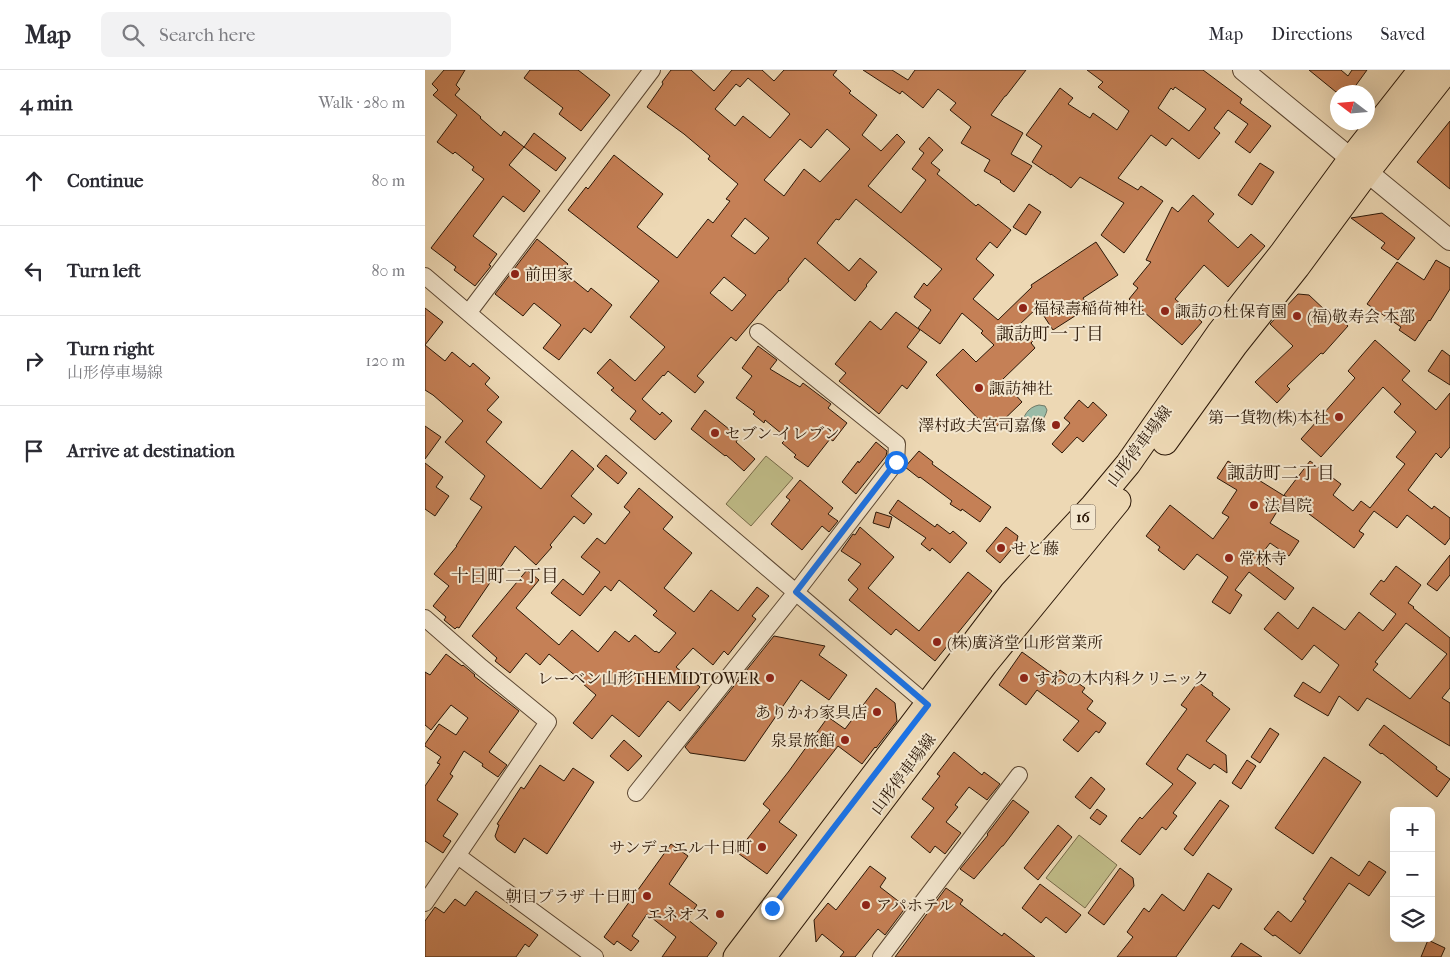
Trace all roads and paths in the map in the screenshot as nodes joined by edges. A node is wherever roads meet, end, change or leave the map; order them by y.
1 (652, 70) edge
2 (1243, 70) edge
3 (1421, 70) edge
4 (1448, 73) edge
5 (1359, 165) junction
6 (1450, 240) edge
7 (425, 276) edge
8 (469, 312) junction
9 (758, 332) dead end
10 (796, 592) junction
11 (425, 618) edge
12 (928, 705) junction
13 (1019, 775) dead end
14 (636, 793) dead end
15 (458, 856) junction
16 (425, 903) edge
17 (595, 957) edge
18 (736, 957) edge
19 (763, 957) edge
20 (881, 957) edge

1 - 8 street
2 - 5 street
3 - 5 main road, 山形停車場線 / 16
4 - 5 main road, 山形停車場線 / 16
5 - 6 street
5 - 12 main road, 山形停車場線 / 16
5 - 19 main road, 山形停車場線 / 16
7 - 8 street
8 - 10 street
9 - 10 street
10 - 12 street
10 - 14 street
11 - 15 street
12 - 18 main road, 山形停車場線 / 16
13 - 20 street
15 - 16 street
15 - 17 street

